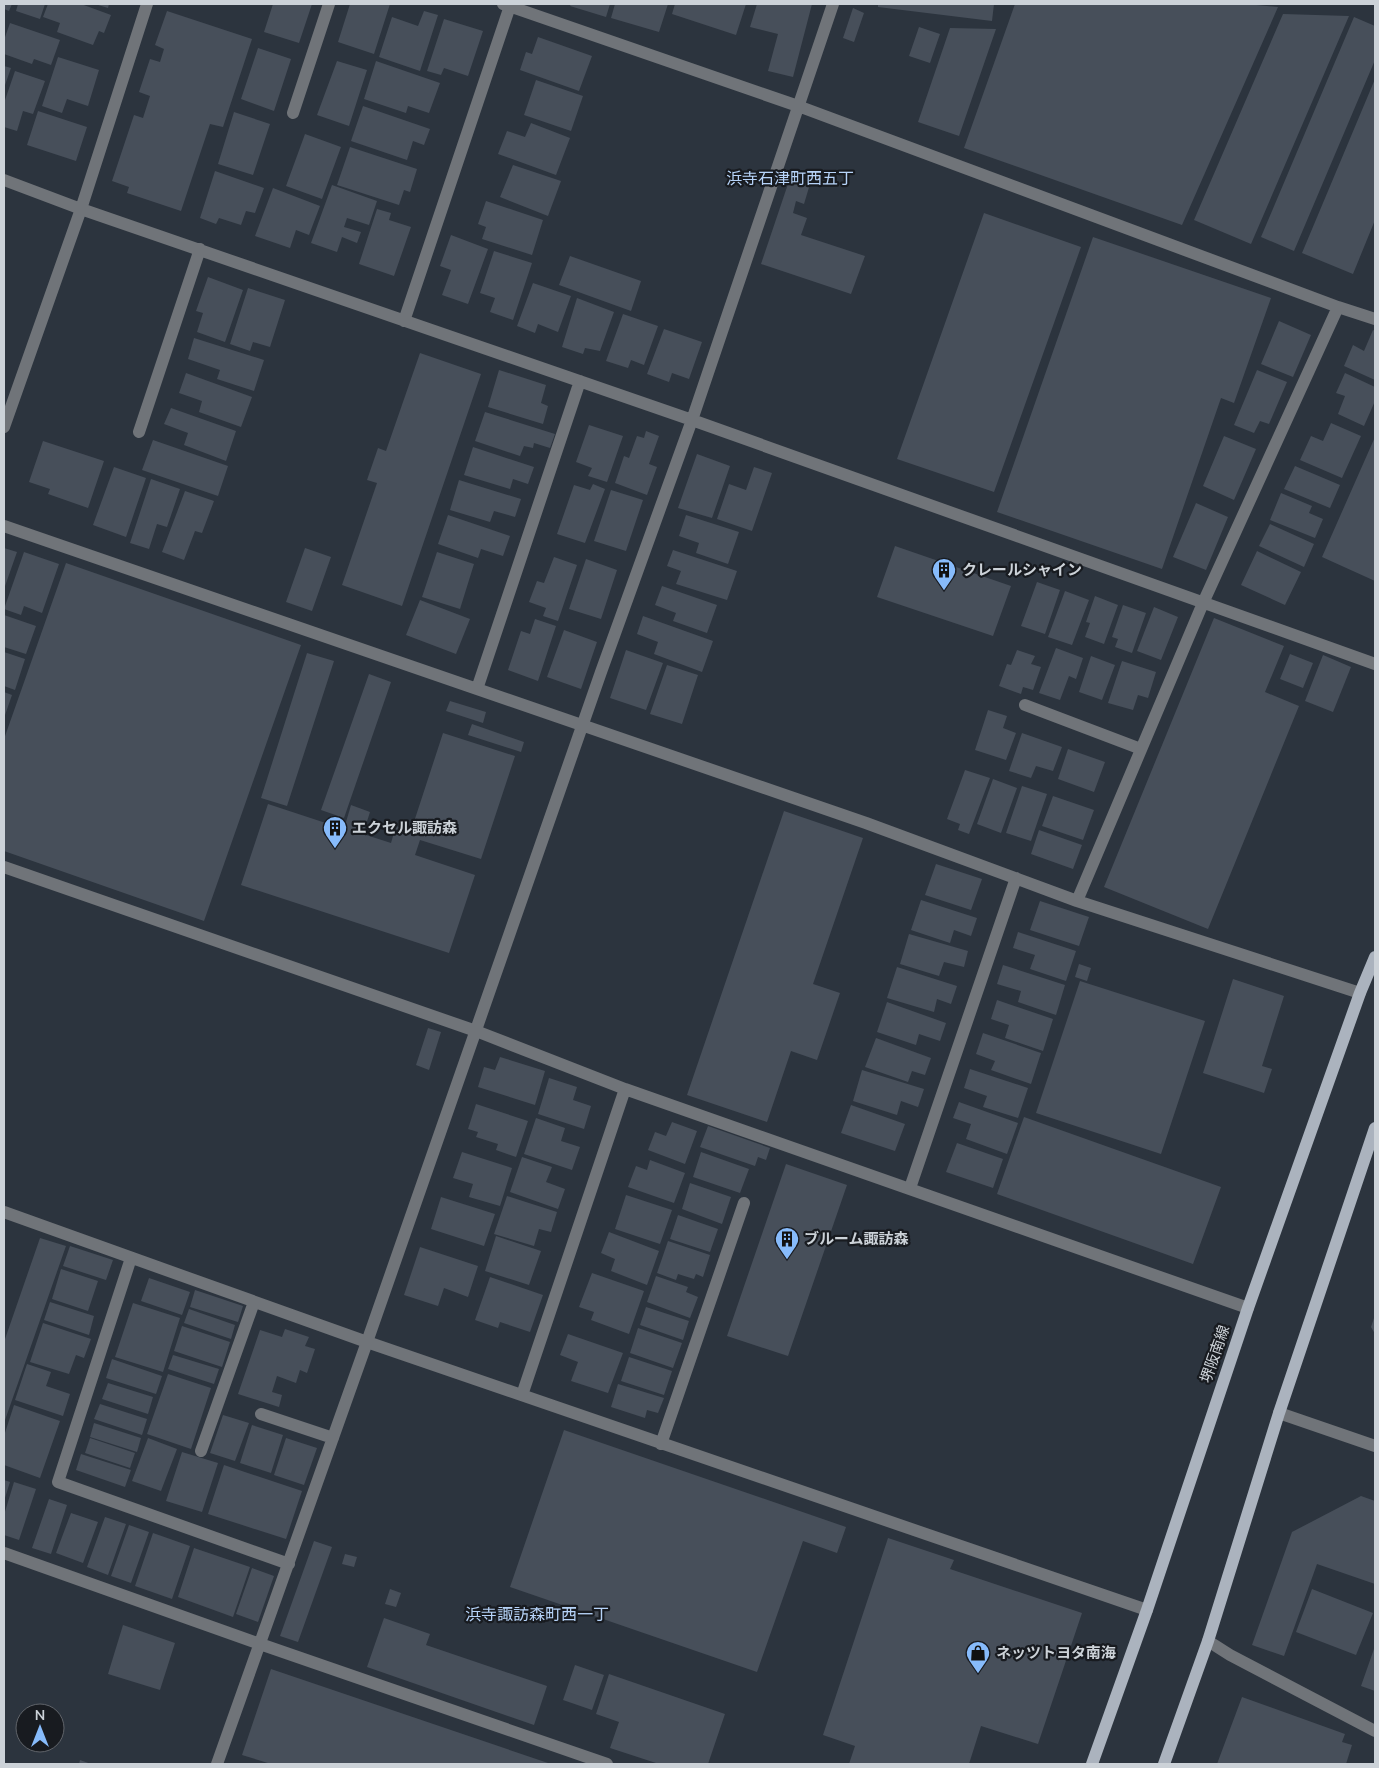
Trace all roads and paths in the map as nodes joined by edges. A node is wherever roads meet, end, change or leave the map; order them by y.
1 (147, 4) edge
2 (330, 4) edge
3 (833, 4) edge
4 (506, 5) edge
5 (798, 106) junction
6 (293, 113) dead end
7 (4, 180) edge
8 (81, 209) junction
9 (200, 250) junction
10 (1338, 307) junction
11 (1375, 319) edge
12 (404, 321) junction
13 (580, 381) junction
14 (692, 420) junction
15 (4, 427) edge
16 (139, 432) dead end
17 (4, 526) edge
18 (1203, 603) junction
19 (1375, 664) edge
20 (477, 689) junction
21 (1025, 705) dead end
22 (583, 726) junction
23 (1141, 749) junction
24 (4, 867) edge
25 (1016, 878) junction
26 (1077, 901) junction
27 (1375, 957) edge
28 (1360, 993) junction
29 (476, 1031) junction
30 (625, 1089) junction
31 (1375, 1128) edge
32 (910, 1188) junction
33 (744, 1203) dead end
34 (4, 1212) edge
35 (131, 1258) junction
36 (254, 1302) junction
37 (1248, 1308) junction
38 (368, 1342) junction
39 (522, 1395) junction
40 (1279, 1413) junction
41 (261, 1414) dead end
42 (333, 1438) junction
43 (661, 1444) junction
44 (1375, 1446) edge
45 (201, 1451) dead end
46 (4, 1552) edge
47 (288, 1564) junction
48 (1147, 1610) junction
49 (1208, 1641) junction
50 (260, 1644) junction
51 (1375, 1730) edge
52 (217, 1764) edge
53 (607, 1764) edge
54 (1092, 1764) edge
55 (1164, 1764) edge

1 - 8 street
2 - 6 street
3 - 5 street
4 - 5 street
4 - 12 street
5 - 10 street
5 - 14 street
7 - 8 street
8 - 9 street
8 - 15 street
9 - 12 street
9 - 16 street
10 - 11 street
10 - 18 street
12 - 13 street
13 - 14 street
13 - 20 street
14 - 18 street
14 - 22 street
17 - 20 street
18 - 19 street
18 - 23 street
20 - 22 street
21 - 23 street
22 - 25 street
22 - 29 street
23 - 26 street
24 - 29 street
25 - 26 street
25 - 32 street
26 - 28 street
27 - 28 main road, 堺阪南線
28 - 37 main road, 堺阪南線
29 - 30 street
29 - 38 street
30 - 32 street
30 - 39 street
31 - 40 main road
32 - 37 street
33 - 43 street
34 - 35 street
35 - 36 street
35 - 47 street
36 - 38 street
36 - 45 street
37 - 48 main road, 堺阪南線
38 - 39 street
38 - 42 street
39 - 43 street
40 - 44 street
40 - 49 main road
41 - 42 street
42 - 47 street
43 - 48 street
46 - 50 street
47 - 50 street
48 - 54 main road, 堺阪南線
49 - 51 street
49 - 55 main road
50 - 52 street
50 - 53 street

